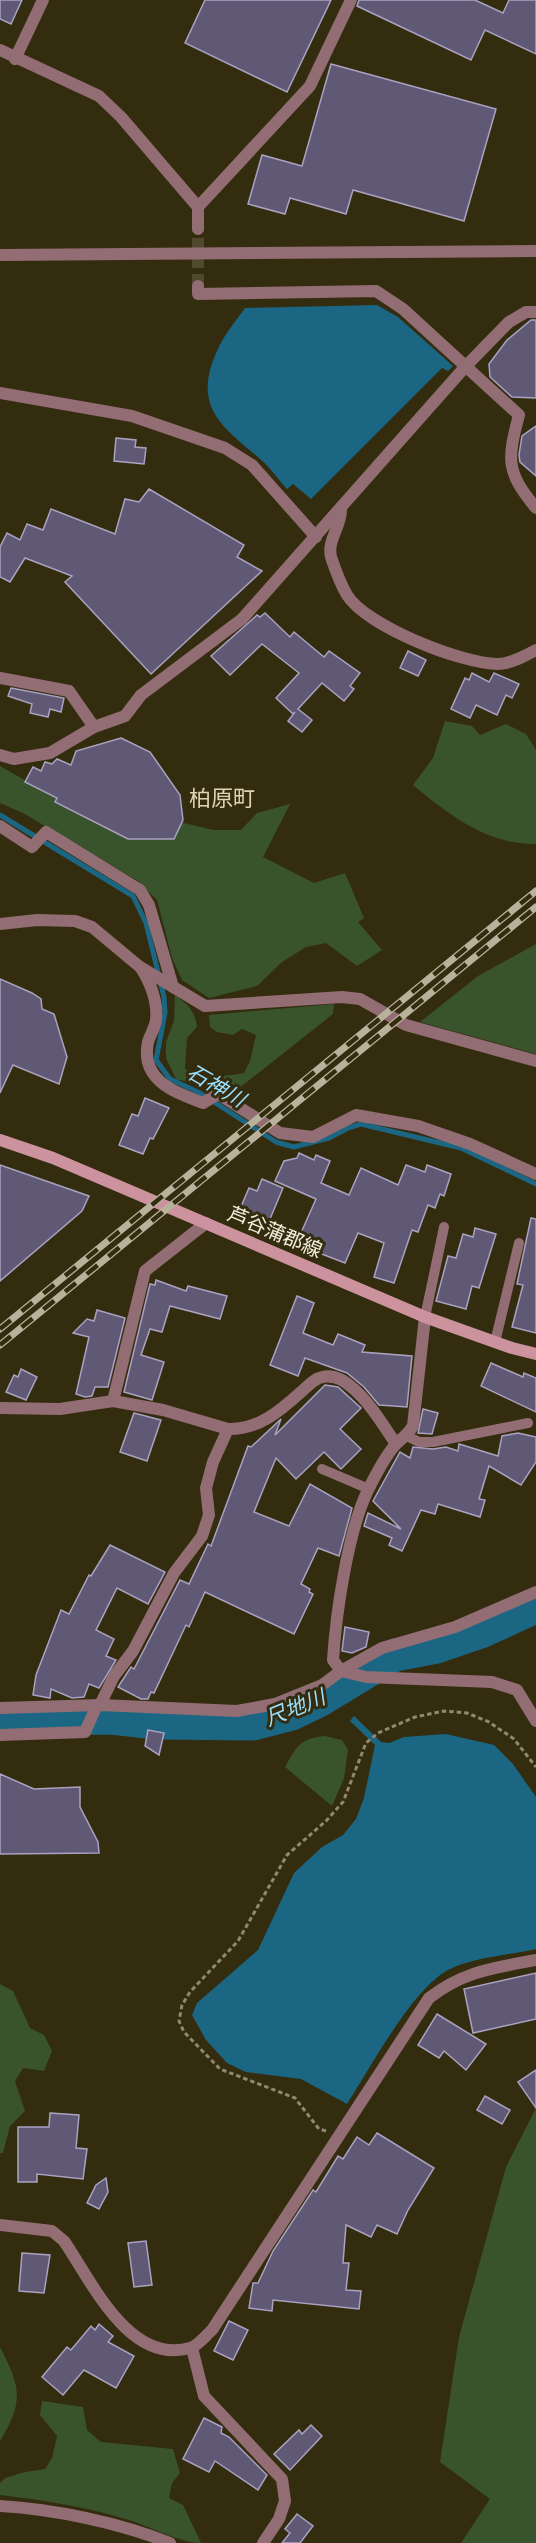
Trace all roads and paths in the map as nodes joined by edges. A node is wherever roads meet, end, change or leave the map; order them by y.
1 (43, 0) edge
2 (351, 0) edge
3 (0, 50) edge
4 (15, 59) junction
5 (198, 207) junction
6 (198, 229) tunnel mouth
7 (536, 251) edge
8 (0, 255) edge
9 (198, 286) dead end
10 (536, 312) edge
11 (465, 367) junction
12 (0, 393) edge
13 (536, 508) edge
14 (341, 510) junction
15 (316, 537) junction
16 (536, 650) edge
17 (0, 678) edge
18 (94, 727) junction
19 (0, 755) edge
20 (0, 826) edge
21 (0, 924) edge
22 (146, 970) junction
23 (170, 985) junction
24 (536, 1061) edge
25 (0, 1140) edge
26 (536, 1174) edge
27 (206, 1223) junction
28 (444, 1227) dead end
29 (519, 1243) dead end
30 (425, 1317) junction
31 (495, 1342) junction
32 (536, 1354) edge
33 (113, 1401) junction
34 (0, 1408) edge
35 (528, 1423) dead end
36 (228, 1429) junction
37 (407, 1436) junction
38 (396, 1444) junction
39 (322, 1469) dead end
40 (369, 1489) junction
41 (536, 1592) edge
42 (346, 1671) junction
43 (97, 1707) junction
44 (0, 1708) edge
45 (536, 1721) edge
46 (0, 1735) edge
47 (536, 1767) edge
48 (536, 1960) edge
49 (340, 2135) junction
50 (0, 2225) edge
51 (192, 2348) junction
52 (0, 2506) edge
53 (170, 2543) edge
54 (263, 2543) edge

1 - 4 street
2 - 5 street
3 - 4 street
4 - 5 street
5 - 6 street
7 - 8 street
9 - 11 street
10 - 11 street
11 - 13 street
11 - 14 street
12 - 15 street
14 - 15 street
14 - 16 street
15 - 18 street
17 - 18 street
18 - 19 street
20 - 23 street
21 - 22 street
22 - 23 street
22 - 26 street
23 - 24 street
25 - 27 main road, 芦谷蒲郡線
27 - 30 main road, 芦谷蒲郡線
27 - 33 street
28 - 30 lane
29 - 31 lane
30 - 31 main road, 芦谷蒲郡線
30 - 37 street
31 - 32 main road, 芦谷蒲郡線
33 - 34 street
33 - 36 street
35 - 37 lane
36 - 38 street
36 - 43 street
37 - 38 street
38 - 40 street
39 - 40 lane
40 - 42 street
41 - 42 street
42 - 43 street
42 - 45 street
43 - 44 street
43 - 46 street
47 - 49 path
48 - 49 street
49 - 51 street
50 - 51 street
51 - 54 street
52 - 53 street

